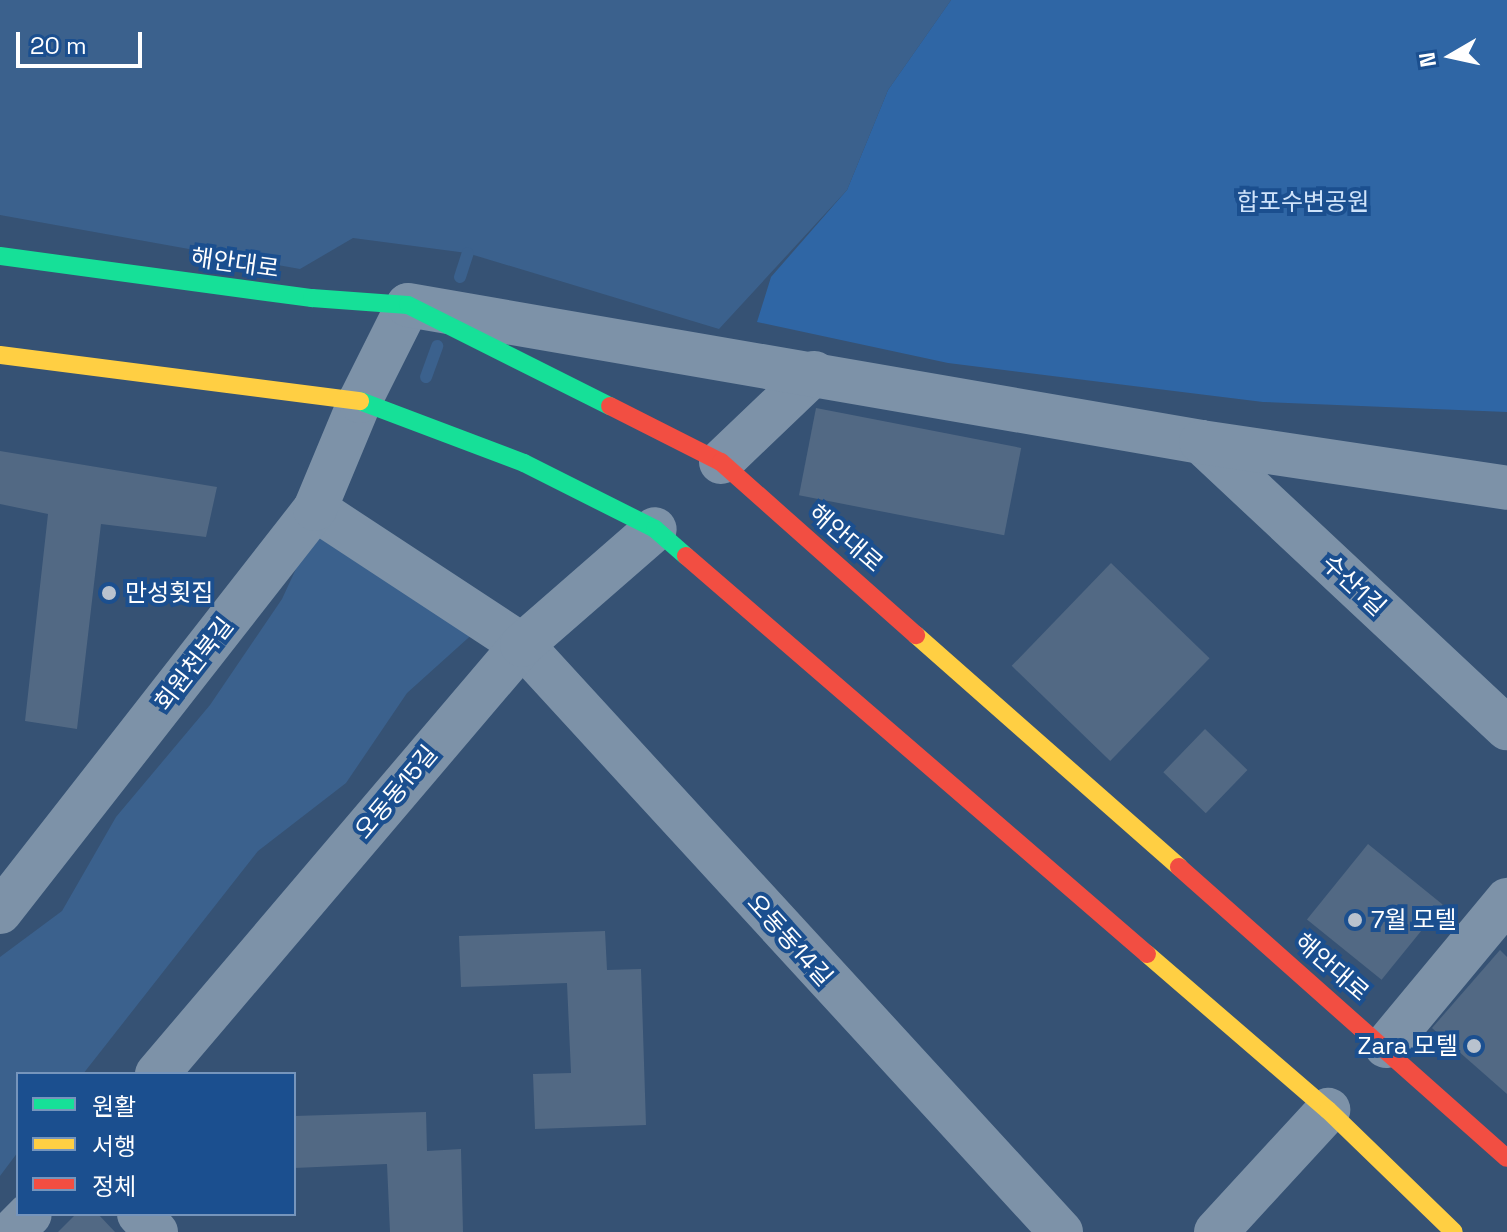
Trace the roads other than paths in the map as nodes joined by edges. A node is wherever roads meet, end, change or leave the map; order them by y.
1 (0, 256) edge
2 (408, 305) junction
3 (0, 355) edge
4 (814, 373) junction
5 (360, 401) junction
6 (1201, 442) junction
7 (721, 462) junction
8 (1507, 488) edge
9 (315, 509) junction
10 (655, 529) junction
11 (522, 645) junction
12 (1507, 728) edge
13 (1507, 900) edge
14 (0, 912) edge
15 (1386, 1046) junction
16 (159, 1072) edge
17 (1328, 1110) junction
18 (1507, 1158) edge
19 (28, 1216) edge
20 (141, 1216) edge
21 (12, 1232) edge
22 (156, 1232) edge
23 (1061, 1232) edge
24 (1216, 1232) edge
25 (1454, 1232) edge

1 - 2 main road, 해안대로
2 - 4 street
2 - 5 street, 회원천북길
2 - 7 main road, 해안대로
3 - 5 main road
4 - 6 street
4 - 7 street
5 - 9 street, 회원천북길
5 - 10 main road
6 - 8 street
6 - 12 street, 수산1길
7 - 15 main road, 해안대로
9 - 11 street, 오동동14길
9 - 14 street, 회원천북길
10 - 11 street, 오동동15길
10 - 17 main road
11 - 16 street, 오동동15길
11 - 23 street, 오동동14길
13 - 15 street
15 - 18 main road, 해안대로
17 - 24 street
17 - 25 main road
19 - 21 street
20 - 22 street

